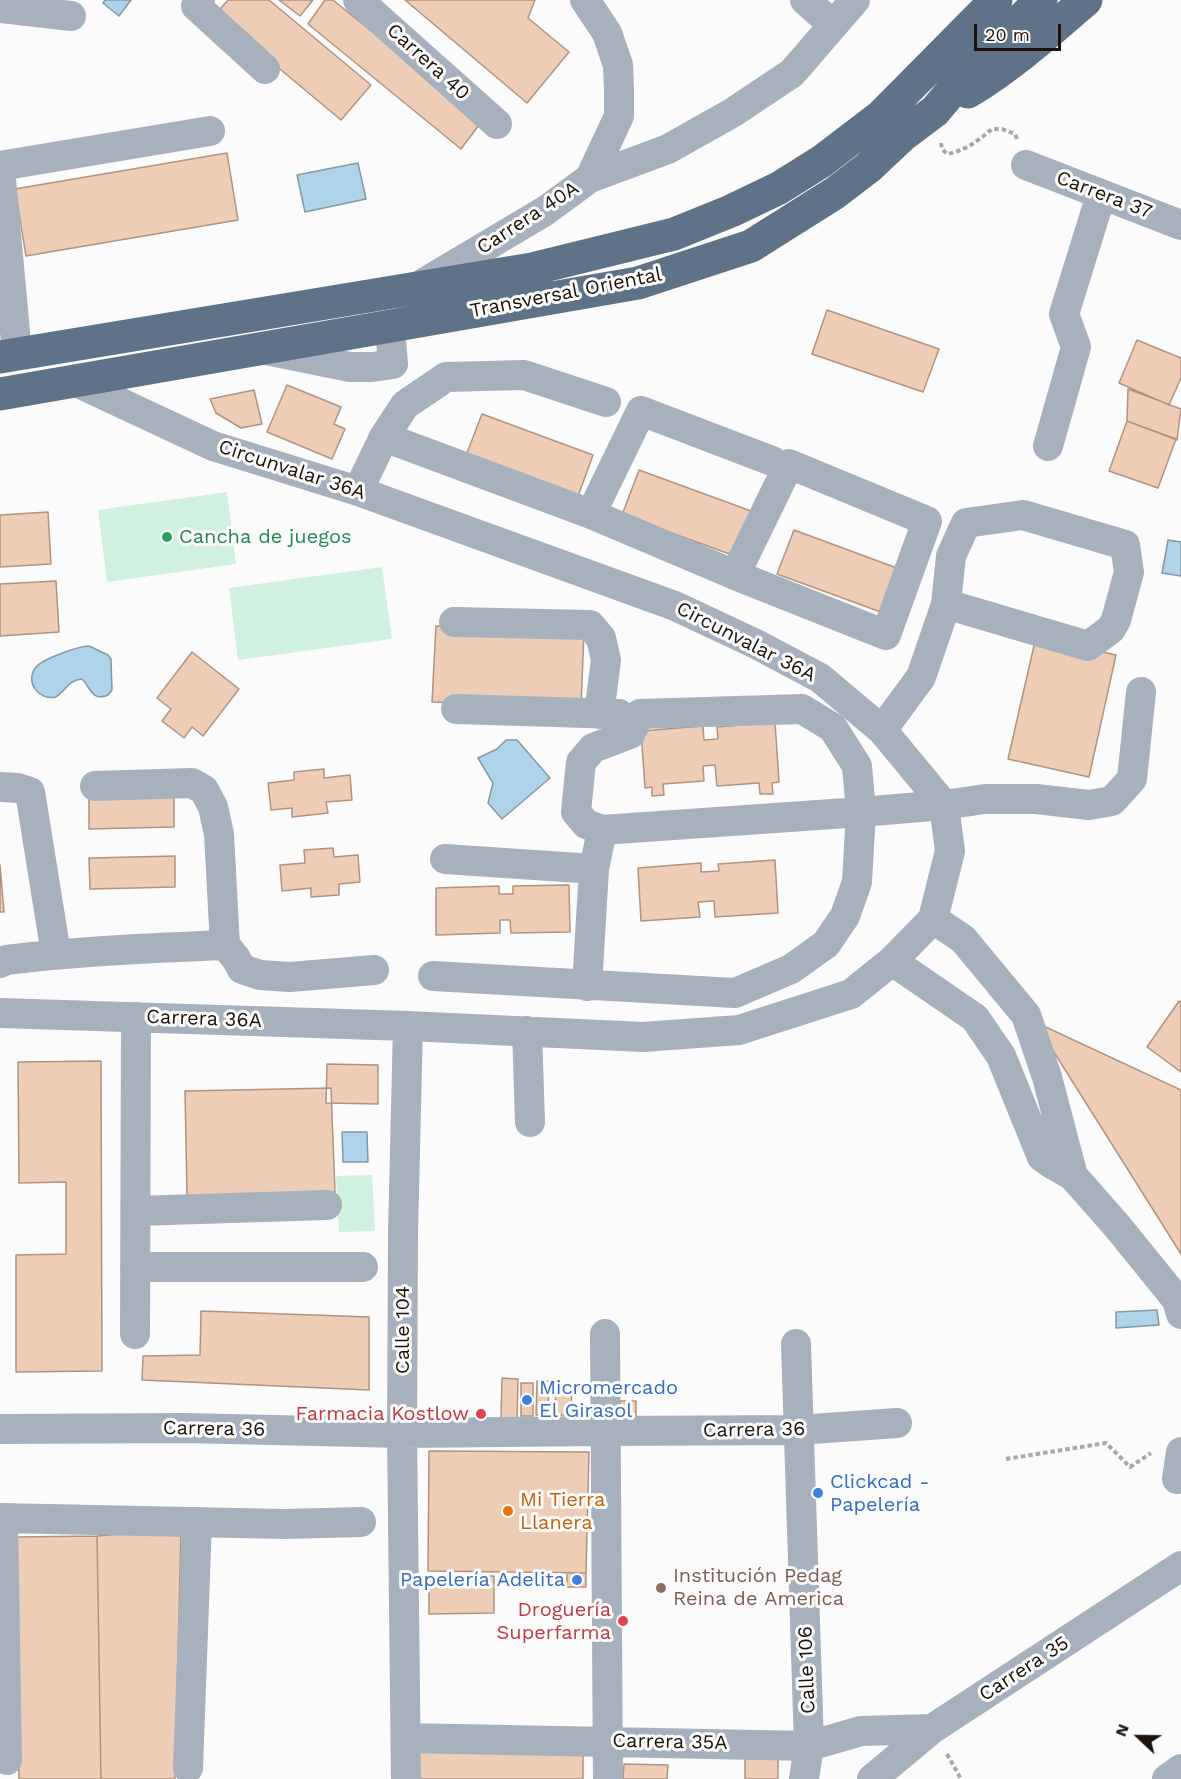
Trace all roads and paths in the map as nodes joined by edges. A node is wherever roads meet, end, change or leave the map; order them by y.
1 (200, 0) edge
2 (358, 0) edge
3 (585, 0) edge
4 (805, 0) edge
5 (855, 0) edge
6 (996, 0) edge
7 (1041, 0) edge
8 (1086, 0) edge
9 (0, 8) edge
10 (71, 16) dead end
11 (833, 25) junction
12 (265, 69) dead end
13 (938, 123) junction
14 (497, 124) dead end
15 (210, 131) dead end
16 (1015, 134) dead end
17 (1026, 165) dead end
18 (0, 167) edge
19 (590, 178) junction
20 (1101, 195) junction
21 (1181, 225) edge
22 (414, 289) junction
23 (380, 328) junction
24 (8, 356) edge
25 (74, 381) junction
26 (0, 394) edge
27 (606, 402) dead end
28 (384, 436) junction
29 (1048, 446) dead end
30 (772, 461) dead end
31 (358, 491) junction
32 (591, 514) junction
33 (735, 575) junction
34 (946, 604) junction
35 (454, 622) dead end
36 (1141, 692) dead end
37 (456, 709) dead end
38 (599, 714) junction
39 (640, 714) junction
40 (882, 730) junction
41 (95, 786) dead end
42 (0, 788) edge
43 (944, 805) junction
44 (861, 812) junction
45 (602, 830) junction
46 (445, 859) dead end
47 (594, 869) junction
48 (933, 919) junction
49 (225, 945) junction
50 (56, 954) junction
51 (892, 961) junction
52 (0, 963) edge
53 (374, 970) dead end
54 (433, 976) dead end
55 (587, 986) junction
56 (0, 1013) edge
57 (136, 1017) junction
58 (408, 1026) junction
59 (527, 1031) junction
60 (530, 1122) dead end
61 (1073, 1176) junction
62 (327, 1205) dead end
63 (136, 1211) junction
64 (135, 1267) junction
65 (363, 1267) dead end
66 (1181, 1314) edge
67 (135, 1334) dead end
68 (606, 1334) dead end
69 (796, 1344) dead end
70 (897, 1423) dead end
71 (0, 1429) edge
72 (798, 1430) junction
73 (605, 1431) junction
74 (402, 1433) junction
75 (1005, 1459) dead end
76 (1171, 1460) edge
77 (1, 1519) edge
78 (197, 1522) junction
79 (361, 1522) dead end
80 (1181, 1566) edge
81 (932, 1729) junction
82 (406, 1738) junction
83 (609, 1741) junction
84 (809, 1746) junction
85 (8, 1760) dead end
86 (188, 1768) dead end
87 (1181, 1769) edge
88 (406, 1779) edge
89 (608, 1779) edge
90 (804, 1779) edge
91 (872, 1779) edge
92 (1167, 1779) edge

1 - 12 street
2 - 14 street, Carrera 40
3 - 19 street, Carrera 40A
4 - 11 street
5 - 11 street
6 - 22 main road, Transversal Oriental
7 - 13 main road, Transversal Oriental
8 - 13 main road
9 - 10 street
11 - 19 street
13 - 16 path
13 - 23 main road, Transversal Oriental
15 - 18 street
17 - 20 street, Carrera 37
18 - 24 street
19 - 22 street, Carrera 40A
20 - 21 street, Carrera 37
20 - 29 street
22 - 23 street, Carrera 40A
22 - 24 main road, Transversal Oriental
23 - 25 main road, Transversal Oriental
25 - 26 main road, Transversal Oriental
25 - 31 street, Circunvalar 36A
27 - 28 street
28 - 31 street
28 - 32 street
30 - 32 street
31 - 40 street, Circunvalar 36A
32 - 33 street
33 - 33 street
34 - 34 street
34 - 40 street
35 - 38 street
36 - 43 street
37 - 38 street
38 - 39 street
39 - 44 street
39 - 45 street
40 - 43 street, Circunvalar 36A
41 - 49 street
42 - 50 street
43 - 44 street
43 - 48 street
44 - 45 street
44 - 55 street
45 - 47 street
46 - 47 street
47 - 55 street
48 - 51 street
48 - 61 street
49 - 50 street
49 - 53 street
50 - 52 street
51 - 59 street
51 - 61 street
54 - 55 street
56 - 57 street, Carrera 36A
57 - 58 street, Carrera 36A
57 - 63 street
58 - 59 street
58 - 74 street, Calle 104
59 - 60 street
61 - 66 street
62 - 63 street
63 - 64 street
64 - 65 street
64 - 67 street
68 - 73 street
69 - 72 street, Calle 106
70 - 72 street, Carrera 36
71 - 74 street, Carrera 36
72 - 73 street, Carrera 36
72 - 84 street, Calle 106
73 - 74 street, Carrera 36
73 - 83 street
74 - 82 street, Calle 104
75 - 76 path
77 - 78 street
77 - 85 street
78 - 79 street
78 - 86 street
80 - 81 street, Carrera 35
81 - 84 street, Carrera 35A
81 - 91 street, Carrera 35
82 - 83 street, Carrera 35A
82 - 88 street, Calle 104
83 - 84 street, Carrera 35A
83 - 89 street
84 - 90 street, Calle 106
87 - 92 street

